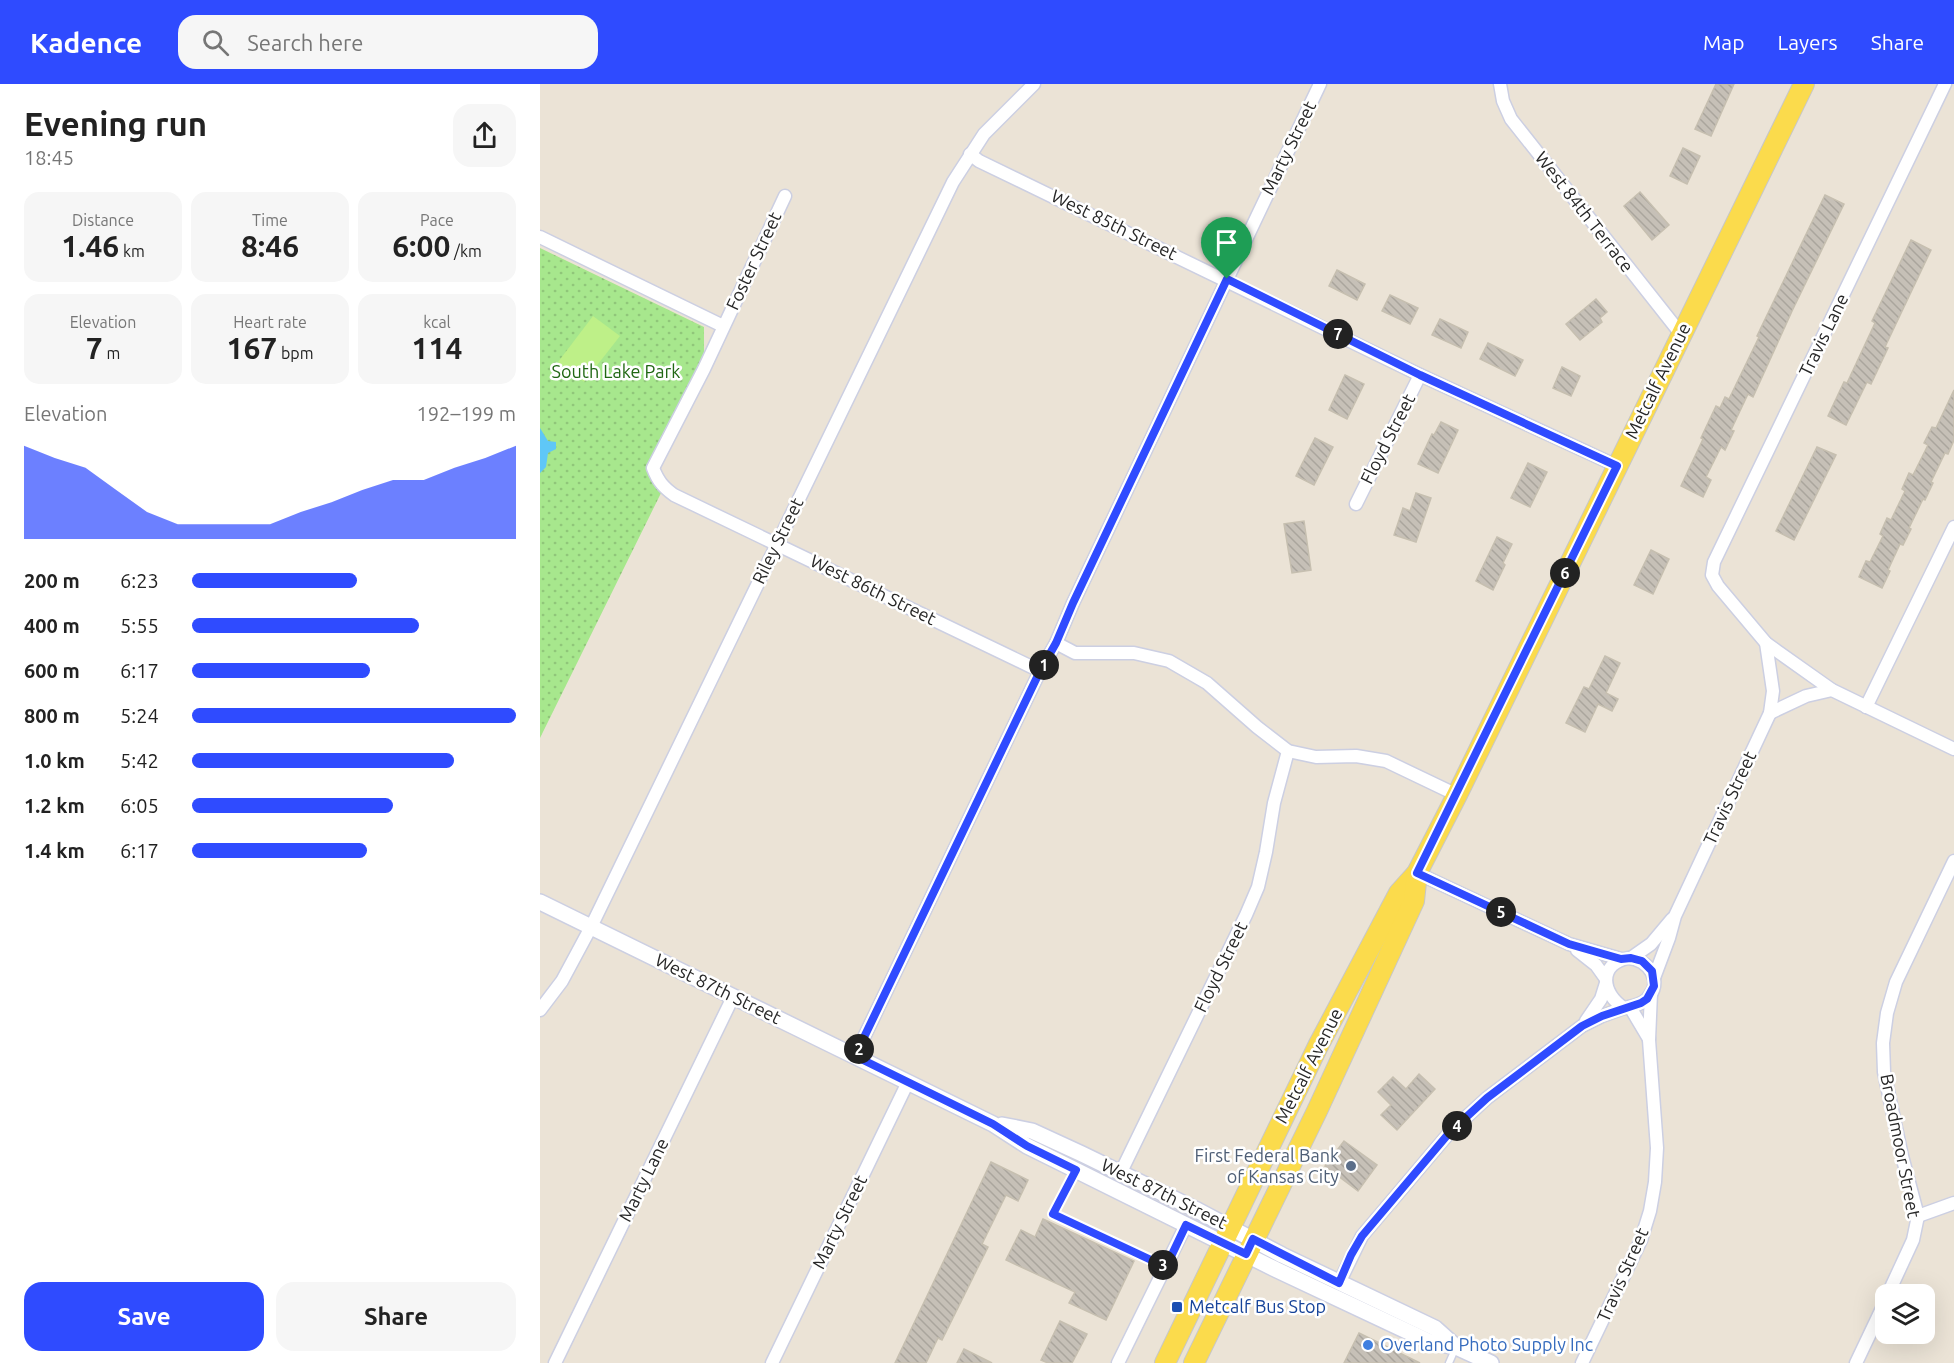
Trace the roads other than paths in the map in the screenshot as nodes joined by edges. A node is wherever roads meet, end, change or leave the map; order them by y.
1 (1034, 84) edge
2 (1320, 84) edge
3 (1500, 84) edge
4 (1804, 84) edge
5 (1945, 84) edge
6 (970, 154) junction
7 (785, 196) dead end
8 (540, 237) edge
9 (1227, 279) junction
10 (723, 326) junction
11 (1681, 334) junction
12 (1420, 375) junction
13 (1617, 466) junction
14 (1356, 504) dead end
15 (1954, 527) edge
16 (777, 544) junction
17 (1056, 643) junction
18 (1766, 643) junction
19 (1040, 671) junction
20 (1832, 690) junction
21 (1866, 707) junction
22 (1770, 713) junction
23 (1954, 749) edge
24 (1288, 751) junction
25 (1456, 795) junction
26 (1954, 861) edge
27 (1417, 873) junction
28 (540, 902) edge
29 (1675, 916) junction
30 (591, 927) junction
31 (1569, 944) junction
32 (1626, 959) junction
33 (1654, 978) junction
34 (1606, 981) junction
35 (1651, 993) junction
36 (733, 997) junction
37 (1627, 1007) junction
38 (540, 1010) edge
39 (1582, 1026) junction
40 (1649, 1040) junction
41 (855, 1056) junction
42 (908, 1082) junction
43 (993, 1124) junction
44 (1076, 1170) junction
45 (1121, 1172) junction
46 (1954, 1203) edge
47 (1918, 1216) junction
48 (1186, 1225) junction
49 (1227, 1235) junction
50 (1249, 1247) junction
51 (1166, 1267) junction
52 (1339, 1283) junction
53 (1893, 1284) edge
54 (1875, 1323) edge
55 (1456, 1347) junction
56 (555, 1363) edge
57 (772, 1363) edge
58 (1118, 1363) edge
59 (1165, 1363) edge
60 (1194, 1363) edge
61 (1449, 1363) edge
62 (1490, 1363) edge
63 (1582, 1363) edge
64 (1856, 1363) edge

1 - 6 street, Riley Street
2 - 9 street, Marty Street
3 - 11 street, West 84th Terrace
4 - 11 main road, Metcalf Avenue
5 - 18 street, Travis Lane
6 - 9 street, West 85th Street
6 - 16 street, Riley Street
7 - 10 street, Foster Street
8 - 10 street
9 - 12 street, West 85th Street
9 - 17 street, Marty Street
10 - 16 street, West 86th Street
11 - 13 main road, Metcalf Avenue
12 - 13 street, West 85th Street
12 - 14 street, Floyd Street
13 - 25 main road, Metcalf Avenue
15 - 21 street
16 - 19 street, West 86th Street
16 - 30 street, Riley Street
17 - 19 street, Marty Street
17 - 24 street
18 - 20 street
18 - 22 street, Travis Street
19 - 41 street, Marty Street
20 - 21 street
20 - 22 street
21 - 23 street
22 - 29 street, Travis Street
24 - 25 street
24 - 45 street, Floyd Street
25 - 27 main road, Metcalf Avenue
26 - 47 street, Broadmoor Street
27 - 31 street
27 - 49 main road, Metcalf Avenue
27 - 50 main road, Metcalf Avenue
28 - 30 street, West 87th Street
29 - 32 street, Travis Street
29 - 33 street, Travis Street
30 - 36 street, West 87th Street
30 - 38 street, Riley Street
31 - 32 street
31 - 34 street
32 - 33 street
32 - 34 street
33 - 35 street
34 - 37 street
34 - 39 street
35 - 37 street
35 - 40 street, Travis Street
36 - 41 street, West 87th Street
36 - 56 street, Marty Lane
37 - 39 street
37 - 40 street, Travis Street
39 - 52 street
40 - 63 street, Travis Street
41 - 42 street, West 87th Street
42 - 43 street, West 87th Street
42 - 57 street, Marty Street
43 - 44 street, West 87th Street
43 - 45 street, West 87th Street
44 - 48 street, West 87th Street
44 - 51 lane
45 - 49 street, West 87th Street
46 - 47 street
47 - 53 street, Broadmoor Street
48 - 49 street, West 87th Street
48 - 51 street
49 - 50 street, West 87th Street
49 - 59 main road, Metcalf Avenue
50 - 52 street, West 87th Street
50 - 55 street, West 87th Street
50 - 60 main road, Metcalf Avenue
51 - 58 street
52 - 55 street, West 87th Street
54 - 64 street
55 - 61 lane
55 - 62 street, West 87th Street

